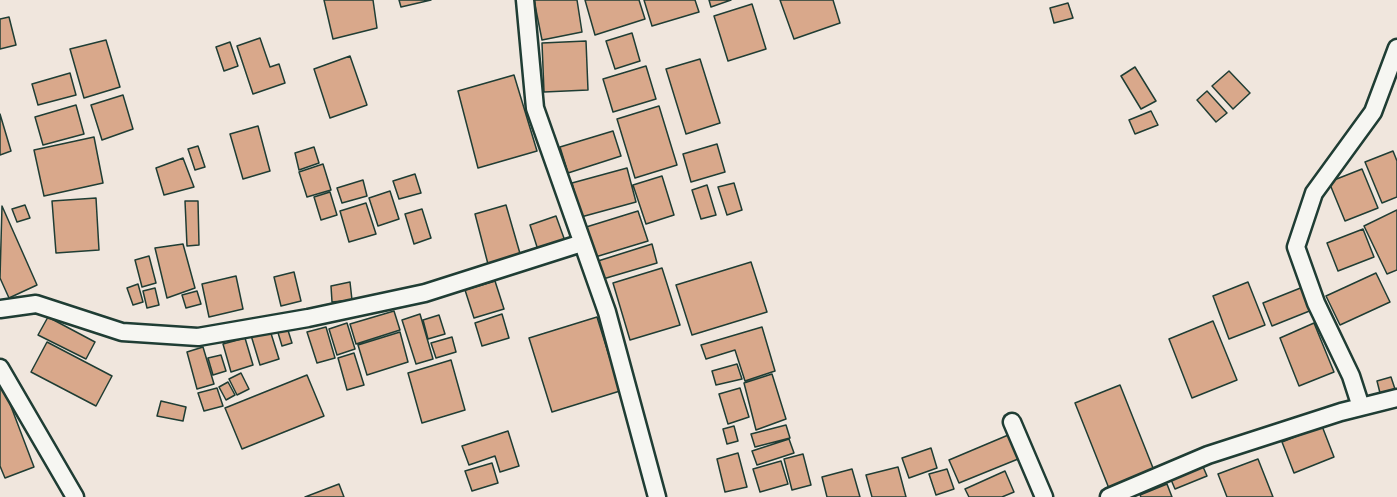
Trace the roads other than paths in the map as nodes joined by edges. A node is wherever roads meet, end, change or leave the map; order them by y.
1 (525, 0) edge
2 (1397, 48) edge
3 (582, 243) junction
4 (0, 309) edge
5 (0, 368) edge
6 (1397, 398) edge
7 (1361, 407) junction
8 (1012, 422) dead end
9 (75, 497) edge
10 (657, 497) edge
11 (1044, 497) edge
12 (1108, 497) edge

1 - 3 street
2 - 7 street
3 - 4 street
3 - 10 street
5 - 9 street
6 - 7 street
7 - 12 street
8 - 11 street

